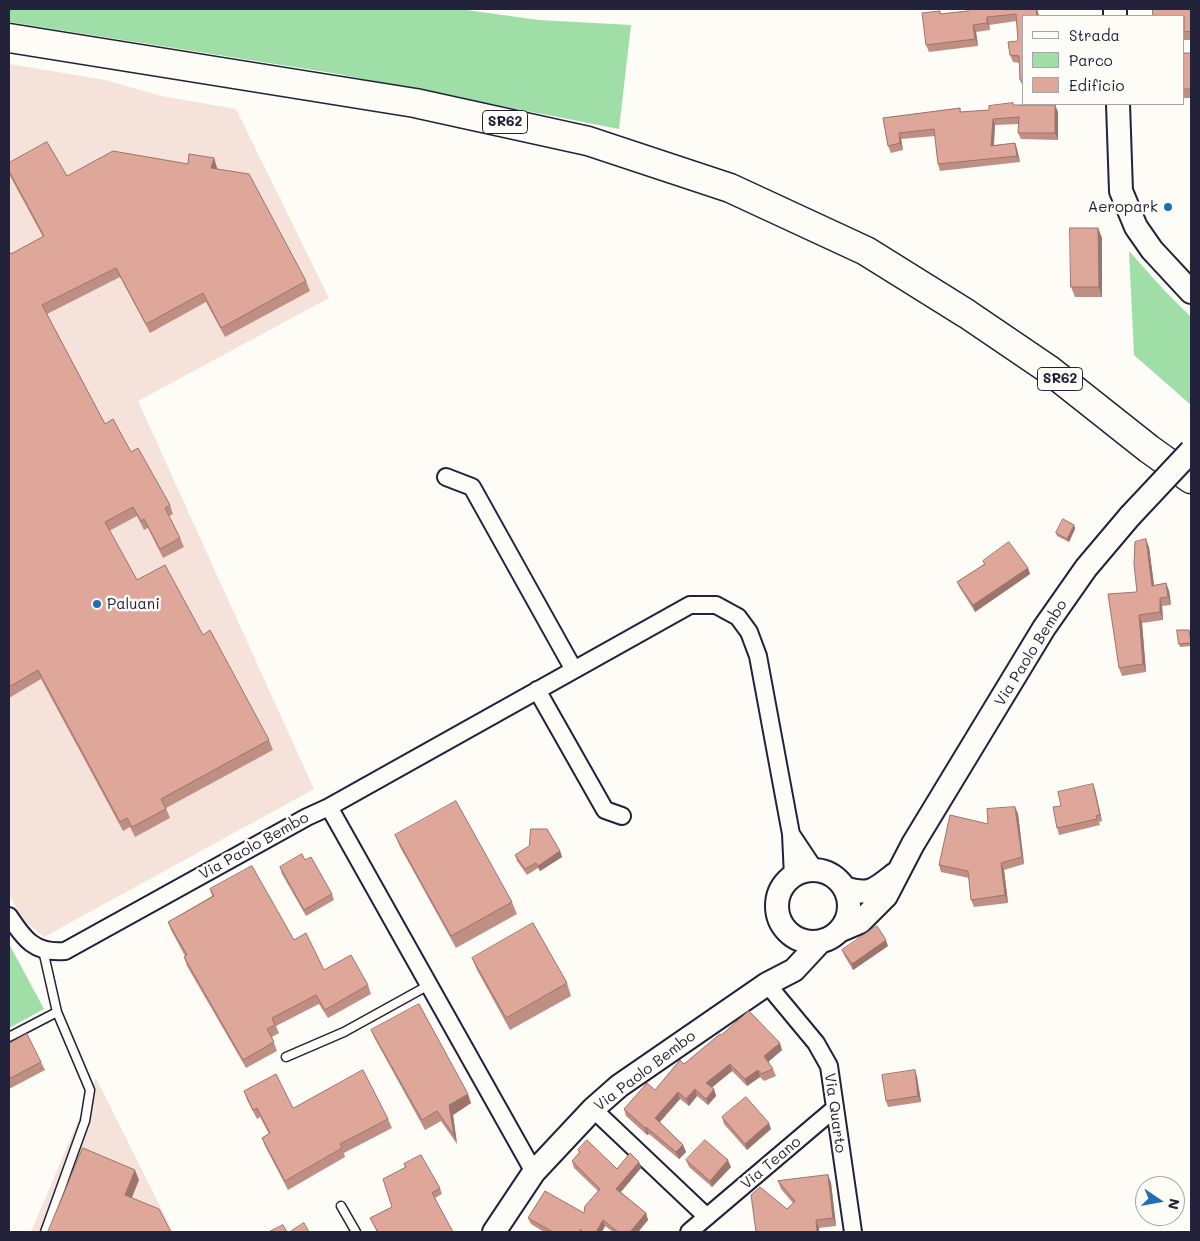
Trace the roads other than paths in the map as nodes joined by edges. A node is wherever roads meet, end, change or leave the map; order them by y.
1 (9, 38) edge
2 (1118, 105) edge
3 (1191, 291) edge
4 (1149, 449) junction
5 (1191, 451) edge
6 (446, 476) dead end
7 (1191, 479) edge
8 (1191, 490) edge
9 (574, 670) junction
10 (537, 690) junction
11 (329, 807) junction
12 (622, 816) dead end
13 (791, 834) junction
14 (815, 870) junction
15 (896, 874) junction
16 (793, 877) junction
17 (844, 888) junction
18 (9, 916) edge
19 (794, 936) junction
20 (830, 936) junction
21 (44, 950) junction
22 (767, 984) junction
23 (429, 985) junction
24 (57, 1012) junction
25 (9, 1037) edge
26 (286, 1057) dead end
27 (593, 1109) junction
28 (834, 1109) junction
29 (534, 1172) junction
30 (341, 1206) dead end
31 (707, 1217) junction
32 (45, 1232) edge
33 (356, 1232) edge
34 (494, 1232) edge
35 (689, 1232) edge
36 (853, 1232) edge

1 - 4 highway, SR62
2 - 3 street
4 - 7 highway
4 - 8 highway, SR62
5 - 15 street, Via Paolo Bembo, bridge
6 - 9 street
9 - 10 street, Via Paolo Bembo
9 - 13 street, Via Paolo Bembo
10 - 11 street, Via Paolo Bembo
10 - 12 street
11 - 21 street, Via Paolo Bembo
11 - 23 street
13 - 14 street
13 - 16 street
14 - 16 street
14 - 17 street
15 - 17 street, Via Paolo Bembo
15 - 20 street, Via Paolo Bembo
16 - 19 street
17 - 20 street, Via Paolo Bembo
18 - 21 street
19 - 20 street
19 - 22 street, Via Paolo Bembo
20 - 22 street, Via Paolo Bembo
21 - 24 lane
22 - 27 street, Via Paolo Bembo
22 - 28 street, Via Quarto
23 - 26 lane
23 - 29 street
24 - 25 lane
24 - 32 lane
27 - 29 street, Via Paolo Bembo
27 - 31 street
28 - 31 street, Via Teano
28 - 36 street, Via Quarto
29 - 34 street, Via Paolo Bembo
30 - 33 lane
31 - 35 street, Via Teano

